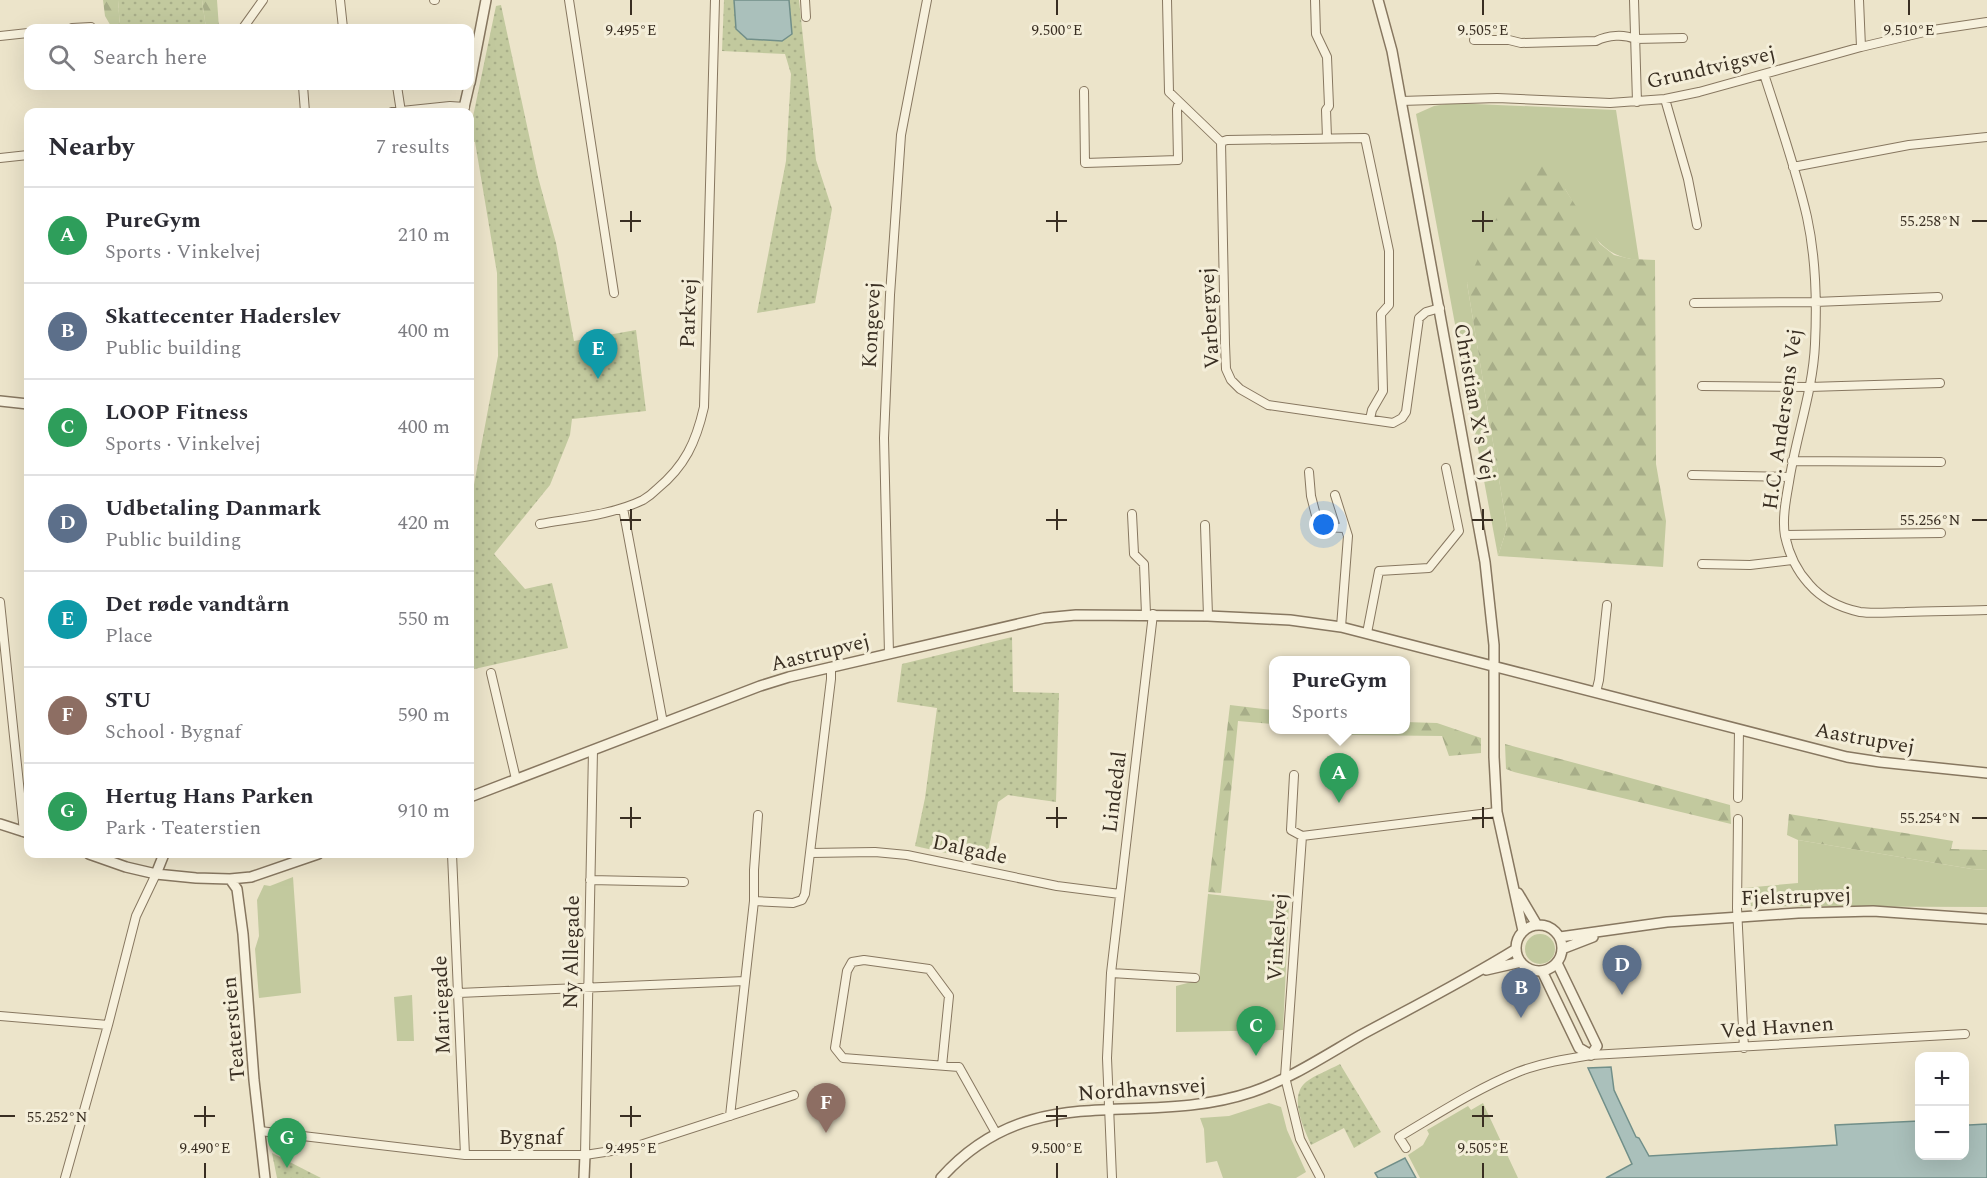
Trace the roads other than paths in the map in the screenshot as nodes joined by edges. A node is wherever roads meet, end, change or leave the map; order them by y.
1 (263, 0) edge
2 (340, 0) edge
3 (486, 0) edge
4 (569, 0) edge
5 (715, 0) edge
6 (805, 0) edge
7 (927, 0) edge
8 (1167, 0) edge
9 (1315, 0) edge
10 (1378, 0) edge
11 (1634, 0) edge
12 (1859, 0) edge
13 (806, 17) dead end
14 (1987, 22) edge
15 (246, 24) edge
16 (343, 24) edge
17 (24, 33) edge
18 (0, 36) edge
19 (1683, 38) dead end
20 (1635, 39) junction
21 (1474, 40) dead end
22 (1861, 46) junction
23 (474, 59) edge
24 (1764, 74) junction
25 (303, 90) edge
26 (398, 90) edge
27 (468, 90) edge
28 (1084, 91) dead end
29 (1665, 99) junction
30 (1401, 101) junction
31 (1179, 102) junction
32 (1637, 102) junction
33 (305, 108) edge
34 (396, 108) edge
35 (432, 108) edge
36 (457, 108) edge
37 (464, 108) edge
38 (1987, 137) edge
39 (1327, 138) junction
40 (1221, 142) junction
41 (24, 155) edge
42 (0, 158) edge
43 (1793, 167) junction
44 (1697, 225) dead end
45 (614, 293) dead end
46 (1938, 297) dead end
47 (1815, 302) junction
48 (1694, 303) dead end
49 (1440, 308) junction
50 (1940, 383) dead end
51 (1702, 386) dead end
52 (1809, 387) junction
53 (0, 401) edge
54 (24, 404) edge
55 (1370, 419) junction
56 (1792, 461) junction
57 (1941, 462) dead end
58 (1446, 468) dead end
59 (1309, 472) dead end
60 (1692, 475) dead end
61 (1789, 477) junction
62 (1335, 495) dead end
63 (623, 508) junction
64 (1132, 514) dead end
65 (540, 524) dead end
66 (1205, 525) dead end
67 (1345, 528) junction
68 (1941, 533) dead end
69 (1785, 535) junction
70 (1792, 560) junction
71 (1702, 564) dead end
72 (0, 602) edge
73 (1607, 605) dead end
74 (1987, 610) edge
75 (1149, 614) junction
76 (1208, 616) junction
77 (1341, 627) junction
78 (1367, 633) junction
79 (889, 654) junction
80 (1493, 665) junction
81 (831, 667) junction
82 (491, 673) dead end
83 (1596, 692) junction
84 (663, 723) junction
85 (1739, 730) junction
86 (593, 750) junction
87 (1987, 773) edge
88 (1294, 775) dead end
89 (516, 779) junction
90 (474, 795) edge
91 (1738, 798) dead end
92 (1497, 812) junction
93 (758, 814) dead end
94 (24, 819) edge
95 (1738, 819) dead end
96 (0, 824) edge
97 (24, 831) edge
98 (1302, 836) junction
99 (811, 853) junction
100 (100, 858) edge
101 (162, 858) edge
102 (306, 858) edge
103 (452, 858) edge
104 (156, 874) junction
105 (230, 879) junction
106 (591, 880) junction
107 (684, 882) dead end
108 (1514, 885) junction
109 (1120, 894) junction
110 (754, 901) junction
111 (1738, 916) junction
112 (1987, 919) edge
113 (1537, 925) junction
114 (1523, 931) junction
115 (1607, 931) junction
116 (1560, 937) junction
117 (1516, 949) junction
118 (1562, 949) junction
119 (1521, 962) junction
120 (1557, 963) junction
121 (1542, 971) junction
122 (1478, 972) junction
123 (1112, 973) junction
124 (1195, 978) dead end
125 (745, 981) junction
126 (588, 988) junction
127 (459, 993) junction
128 (0, 1016) edge
129 (108, 1025) junction
130 (1965, 1034) dead end
131 (1744, 1048) junction
132 (1591, 1055) junction
133 (942, 1066) junction
134 (1285, 1077) junction
135 (794, 1095) dead end
136 (1109, 1109) junction
137 (730, 1116) junction
138 (260, 1131) junction
139 (996, 1133) junction
140 (1406, 1148) dead end
141 (465, 1155) junction
142 (585, 1155) junction
143 (1320, 1177) edge
144 (65, 1178) edge
145 (265, 1178) edge
146 (584, 1178) edge
147 (941, 1178) edge
148 (1112, 1178) edge

1 - 15 street
2 - 16 street
3 - 23 street
4 - 45 street
5 - 63 street, Parkvej
6 - 13 street
7 - 79 street, Kongevej
8 - 31 street
9 - 39 street
10 - 30 street, Christian X's Vej
11 - 20 street
12 - 22 street
14 - 22 street, Grundtvigsvej
17 - 18 street
19 - 20 street
20 - 21 street
20 - 32 street
22 - 24 street, Grundtvigsvej
24 - 29 street, Grundtvigsvej
24 - 43 street, H.C. Andersens Vej
25 - 33 street
26 - 34 street
27 - 37 street
28 - 31 street
29 - 32 street, Grundtvigsvej
29 - 44 street
30 - 32 street, Grundtvigsvej
30 - 49 street, Christian X's Vej
31 - 40 street
35 - 36 street
38 - 43 street
39 - 40 street
39 - 55 street
40 - 55 street, Varbergvej
41 - 42 street
43 - 47 street, H.C. Andersens Vej
46 - 47 street
47 - 48 street
47 - 52 street, H.C. Andersens Vej
49 - 55 street, Varbergvej
49 - 80 street, Christian X's Vej
50 - 52 street
51 - 52 street
52 - 56 street, H.C. Andersens Vej
53 - 54 street
56 - 57 street
56 - 61 street, H.C. Andersens Vej
58 - 78 street
59 - 67 street
60 - 61 street
61 - 69 street, H.C. Andersens Vej
62 - 67 street
63 - 65 street, Parkvej
63 - 84 street
64 - 75 street
66 - 76 street
67 - 77 street
68 - 69 street
69 - 70 street, H.C. Andersens Vej
70 - 71 street
70 - 74 street, H.C. Andersens Vej
72 - 94 street
73 - 83 street
75 - 76 street, Aastrupvej
75 - 79 street, Aastrupvej
75 - 109 street, Lindedal
76 - 77 street, Aastrupvej
77 - 78 street, Aastrupvej
78 - 80 street, Aastrupvej
79 - 81 street, Aastrupvej
80 - 83 street, Aastrupvej
80 - 92 street, Christian X's Vej
81 - 84 street, Aastrupvej
81 - 99 street
82 - 89 street
83 - 85 street, Aastrupvej
84 - 86 street, Aastrupvej
85 - 87 street, Aastrupvej
85 - 91 street
86 - 89 street, Aastrupvej
86 - 106 street, Ny Allegade
88 - 98 street, Vinkelvej
89 - 90 street, Aastrupvej
92 - 98 street
92 - 108 street, Christian X's Vej
93 - 110 street
95 - 111 street
96 - 97 street
98 - 134 street, Vinkelvej
99 - 109 street, Dalgade
99 - 110 street
100 - 104 street
101 - 104 street
102 - 105 street
103 - 127 street, Mariegade
104 - 105 street
104 - 129 street
105 - 138 street, Teaterstien
106 - 107 street
106 - 126 street, Ny Allegade
108 - 113 street, Christian X's Vej
108 - 114 street, Christian X's Vej
109 - 123 street, Lindedal
110 - 125 street
111 - 112 street, Fjelstrupvej
111 - 115 street, Fjelstrupvej
111 - 131 street
113 - 114 street
113 - 116 street
114 - 117 street
115 - 116 street, Fjelstrupvej
115 - 118 street, Fjelstrupvej
116 - 118 street
117 - 119 street
117 - 122 street, Nordhavnsvej
118 - 120 street
119 - 121 street
119 - 122 street, Nordhavnsvej
120 - 121 street
120 - 132 street
121 - 132 street
122 - 134 street, Nordhavnsvej
123 - 124 street
123 - 136 street, Lindedal
125 - 126 street
125 - 137 street
126 - 127 street
126 - 142 street, Ny Allegade
127 - 141 street, Mariegade
128 - 129 street
129 - 144 street
130 - 131 street, Ved Havnen
131 - 132 street, Ved Havnen
132 - 140 street
133 - 133 street
133 - 139 street
134 - 136 street, Nordhavnsvej
134 - 143 street, Vinkelvej
135 - 137 street, Bygnaf
136 - 139 street, Nordhavnsvej
136 - 148 street, Lindedal
137 - 142 street, Bygnaf
138 - 141 street, Bygnaf
138 - 145 street, Teaterstien
139 - 147 street, Nordhavnsvej
141 - 142 street, Bygnaf
142 - 146 street

